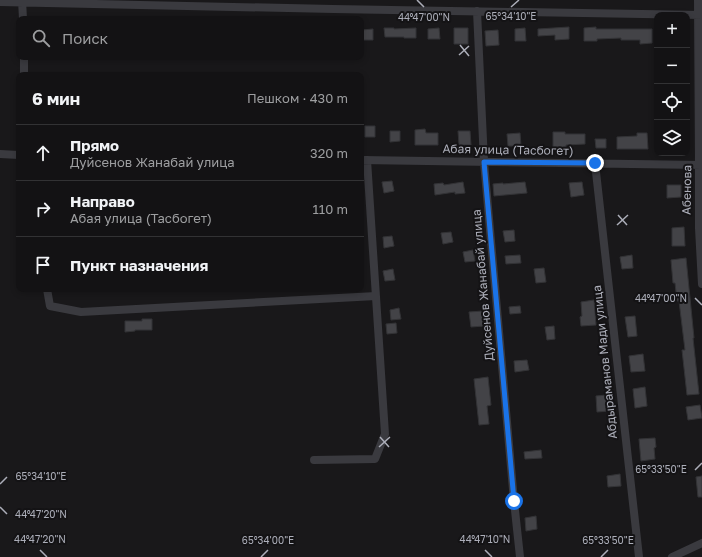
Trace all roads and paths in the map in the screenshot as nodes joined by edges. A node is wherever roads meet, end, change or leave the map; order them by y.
1 (698, 0) edge
2 (22, 1) edge
3 (0, 2) edge
4 (477, 11) junction
5 (700, 14) edge
6 (23, 16) edge
7 (24, 60) edge
8 (24, 72) edge
9 (0, 154) edge
10 (16, 155) edge
11 (364, 160) edge
12 (484, 162) junction
13 (595, 163) junction
14 (701, 165) edge
15 (702, 284) edge
16 (48, 292) edge
17 (376, 296) junction
18 (314, 460) dead end
19 (702, 543) edge
20 (520, 557) edge
21 (639, 557) edge
22 (672, 557) edge

1 - 5 street, Абенова
2 - 3 street
2 - 4 street
2 - 6 street
4 - 5 street
4 - 12 street, Дуйсенов Жанабай улица
5 - 14 street, Абенова
7 - 8 street
9 - 10 street
11 - 12 street, Абая улица (Тасбогет)
11 - 17 street
12 - 13 street, Абая улица (Тасбогет)
12 - 20 street, Дуйсенов Жанабай улица
13 - 14 street, Абая улица (Тасбогет)
13 - 21 street, Абдыраманов Мади улица
14 - 15 street, Абенова
16 - 17 street
17 - 18 street
19 - 22 street

